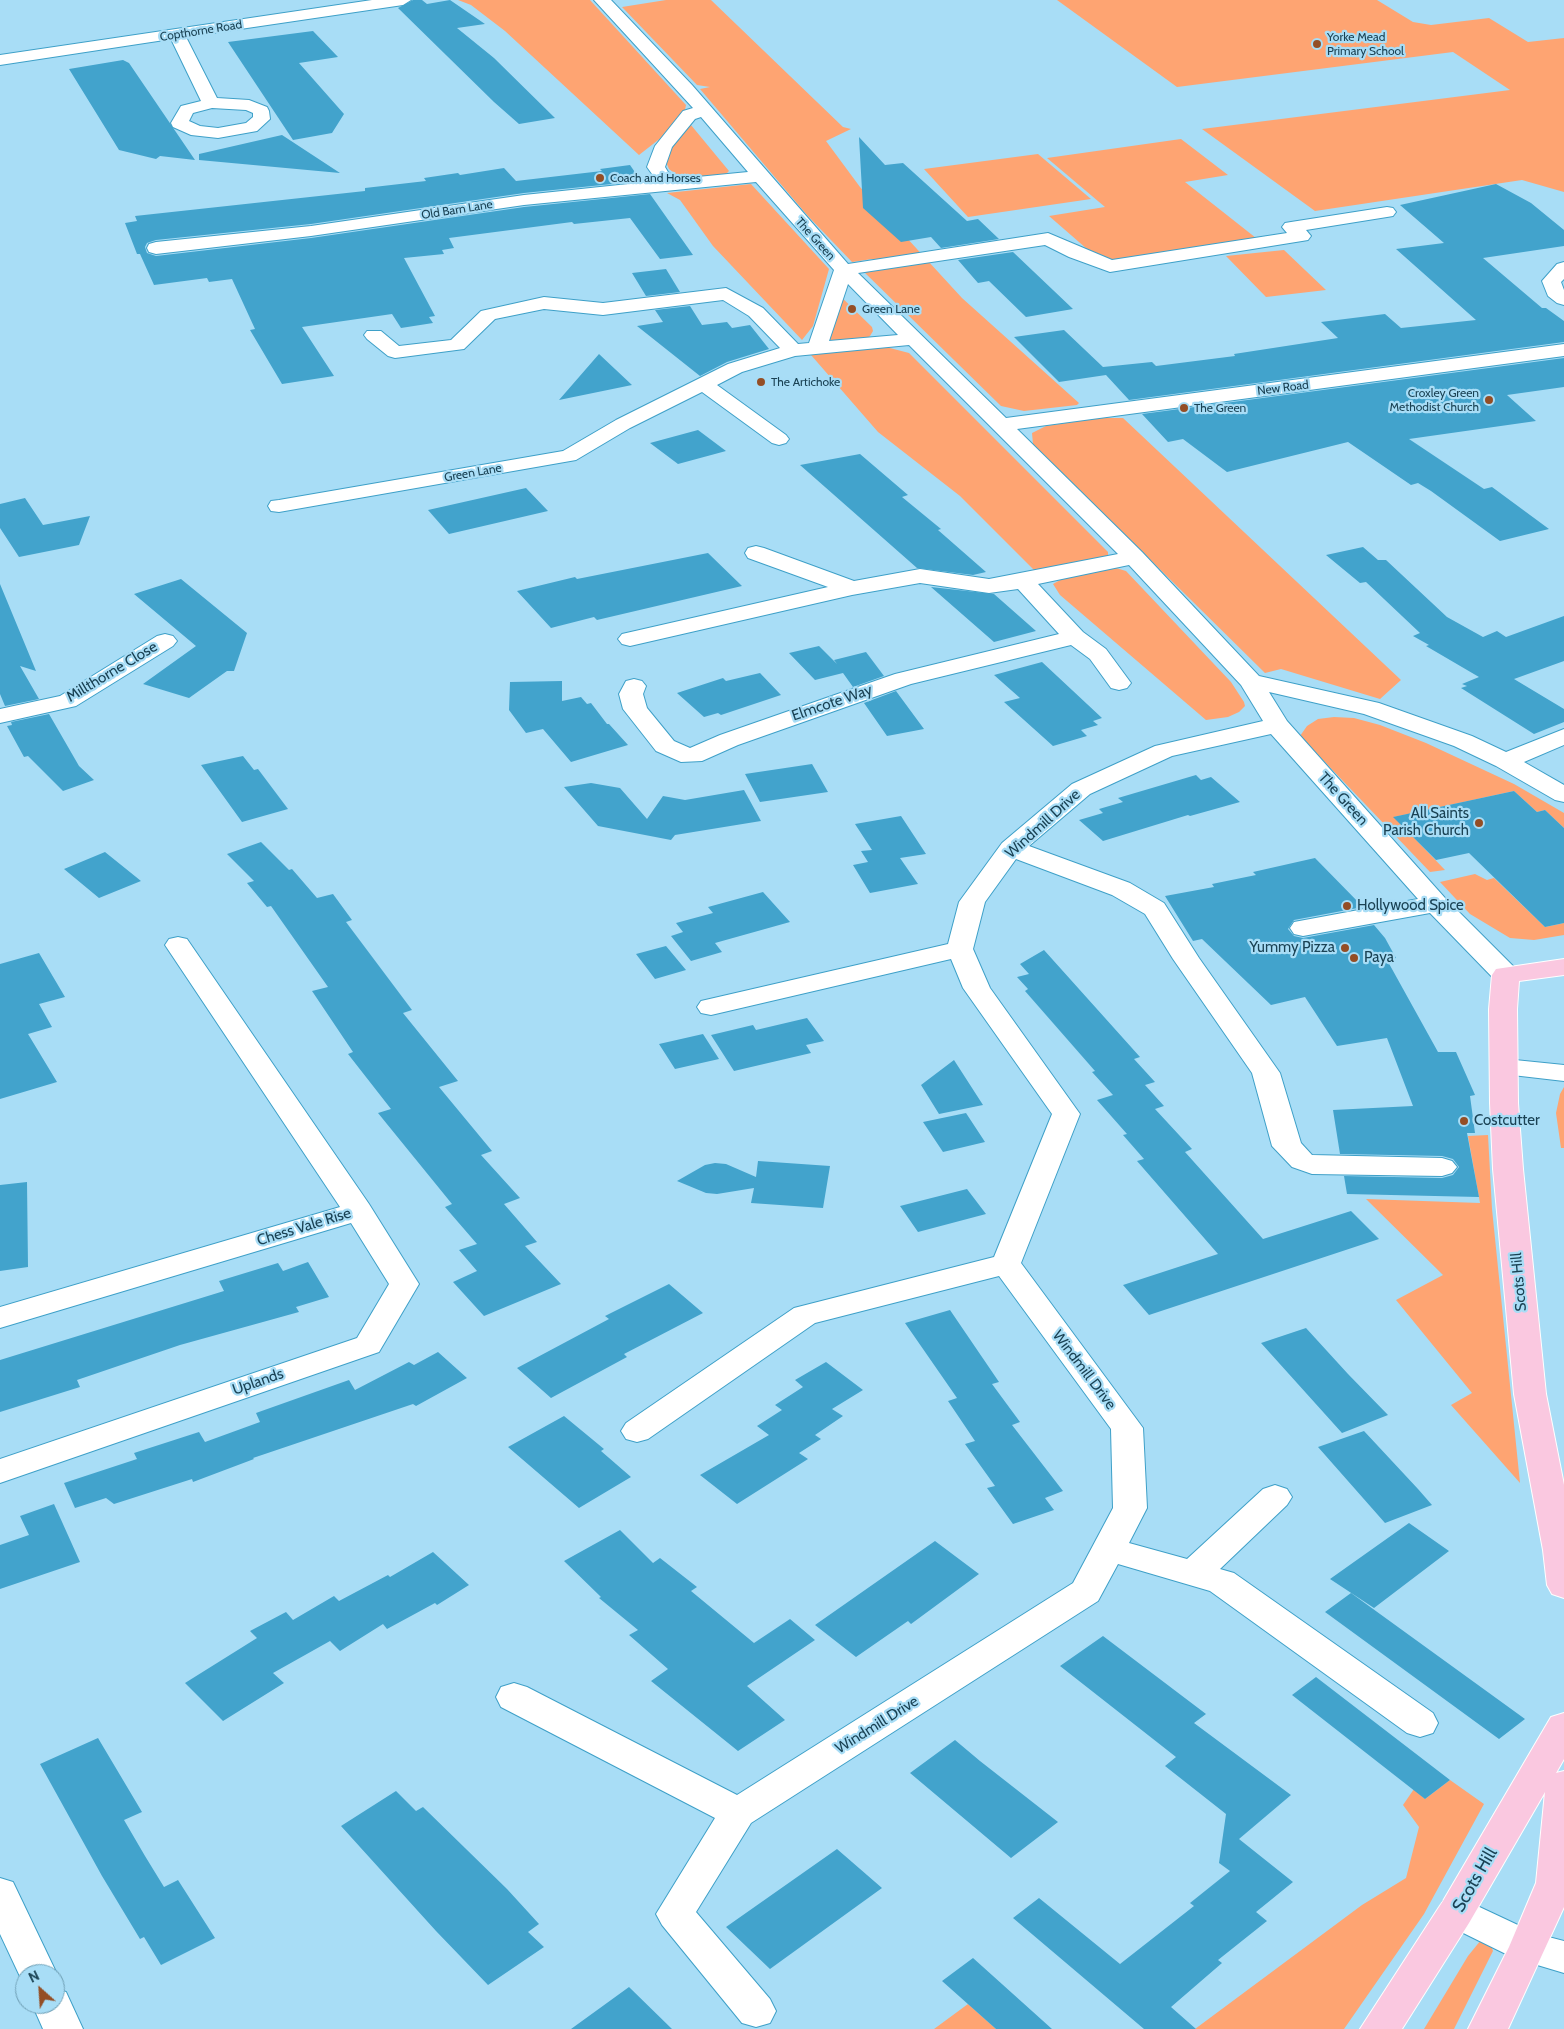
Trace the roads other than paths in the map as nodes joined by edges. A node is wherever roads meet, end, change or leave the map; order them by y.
1 (403, 0) edge
2 (602, 0) edge
3 (178, 35) junction
4 (0, 60) edge
5 (210, 103) dead end
6 (703, 110) junction
7 (760, 176) junction
8 (672, 184) junction
9 (1386, 212) dead end
10 (156, 248) dead end
11 (1564, 268) edge
12 (843, 270) junction
13 (1564, 299) edge
14 (374, 335) dead end
15 (914, 339) junction
16 (817, 347) junction
17 (793, 350) junction
18 (1564, 350) edge
19 (703, 384) junction
20 (1001, 424) junction
21 (780, 438) dead end
22 (279, 506) dead end
23 (756, 553) dead end
24 (1134, 557) junction
25 (1023, 581) junction
26 (852, 588) junction
27 (1075, 636) junction
28 (630, 639) dead end
29 (165, 641) dead end
30 (1251, 681) junction
31 (1119, 683) dead end
32 (634, 686) dead end
33 (0, 716) edge
34 (1277, 725) junction
35 (1564, 736) edge
36 (1505, 761) junction
37 (1564, 794) edge
38 (1011, 848) junction
39 (1436, 904) junction
40 (1304, 928) dead end
41 (178, 945) dead end
42 (960, 949) junction
43 (1564, 967) edge
44 (1506, 975) junction
45 (711, 1007) dead end
46 (1505, 1067) junction
47 (1564, 1073) edge
48 (1442, 1167) dead end
49 (358, 1211) junction
50 (1006, 1264) junction
51 (0, 1318) edge
52 (637, 1431) dead end
53 (0, 1471) edge
54 (1275, 1497) dead end
55 (1109, 1549) junction
56 (1562, 1550) edge
57 (1193, 1574) junction
58 (1564, 1585) edge
59 (514, 1697) dead end
60 (1420, 1723) dead end
61 (1564, 1726) edge
62 (1564, 1785) edge
63 (738, 1813) junction
64 (0, 1892) edge
65 (1456, 1912) junction
66 (1528, 1947) junction
67 (1564, 1957) edge
68 (33, 1964) edge
69 (756, 2011) dead end
70 (57, 2014) edge
71 (64, 2029) edge
72 (1380, 2029) edge
73 (1488, 2029) edge

1 - 3 street, Copthorne Road
2 - 6 street, The Green
3 - 4 street, Copthorne Road
3 - 5 street
6 - 7 street, The Green
6 - 8 street
7 - 8 street, Old Barn Lane
7 - 12 street, The Green
8 - 10 street, Old Barn Lane
9 - 12 street
11 - 13 street
12 - 15 street, The Green
12 - 16 street
14 - 17 street
15 - 16 street, Green Lane
15 - 20 street, The Green
16 - 17 street, Green Lane
17 - 19 street, Green Lane
18 - 20 street, New Road
19 - 21 street
19 - 22 street, Green Lane
20 - 24 street, The Green
23 - 26 street
24 - 25 street
24 - 30 street, The Green
25 - 26 street
25 - 27 street
26 - 28 street
27 - 31 street
27 - 32 street, Elmcote Way
29 - 33 street, Millthorne Close
30 - 34 street, The Green
30 - 36 street
34 - 38 street, Windmill Drive
34 - 39 street, The Green
35 - 36 street
36 - 37 street
38 - 42 street, Windmill Drive
38 - 48 street
39 - 40 street
39 - 44 street, The Green
41 - 49 street, Chess Vale Rise
42 - 45 street
42 - 50 street
43 - 44 main road
44 - 46 main road, Scots Hill
46 - 47 street
46 - 56 main road, Scots Hill
49 - 51 street, Chess Vale Rise
49 - 53 street, Uplands
50 - 52 street
50 - 55 street, Windmill Drive
54 - 57 street
55 - 57 street
55 - 63 street, Windmill Drive
56 - 58 main road, Scots Hill
57 - 60 street
59 - 63 street
61 - 65 main road, Scots Hill
62 - 66 main road
63 - 69 street, Windmill Drive
64 - 68 street
65 - 66 street
65 - 72 main road, Scots Hill
66 - 67 street
66 - 73 main road
70 - 71 street

